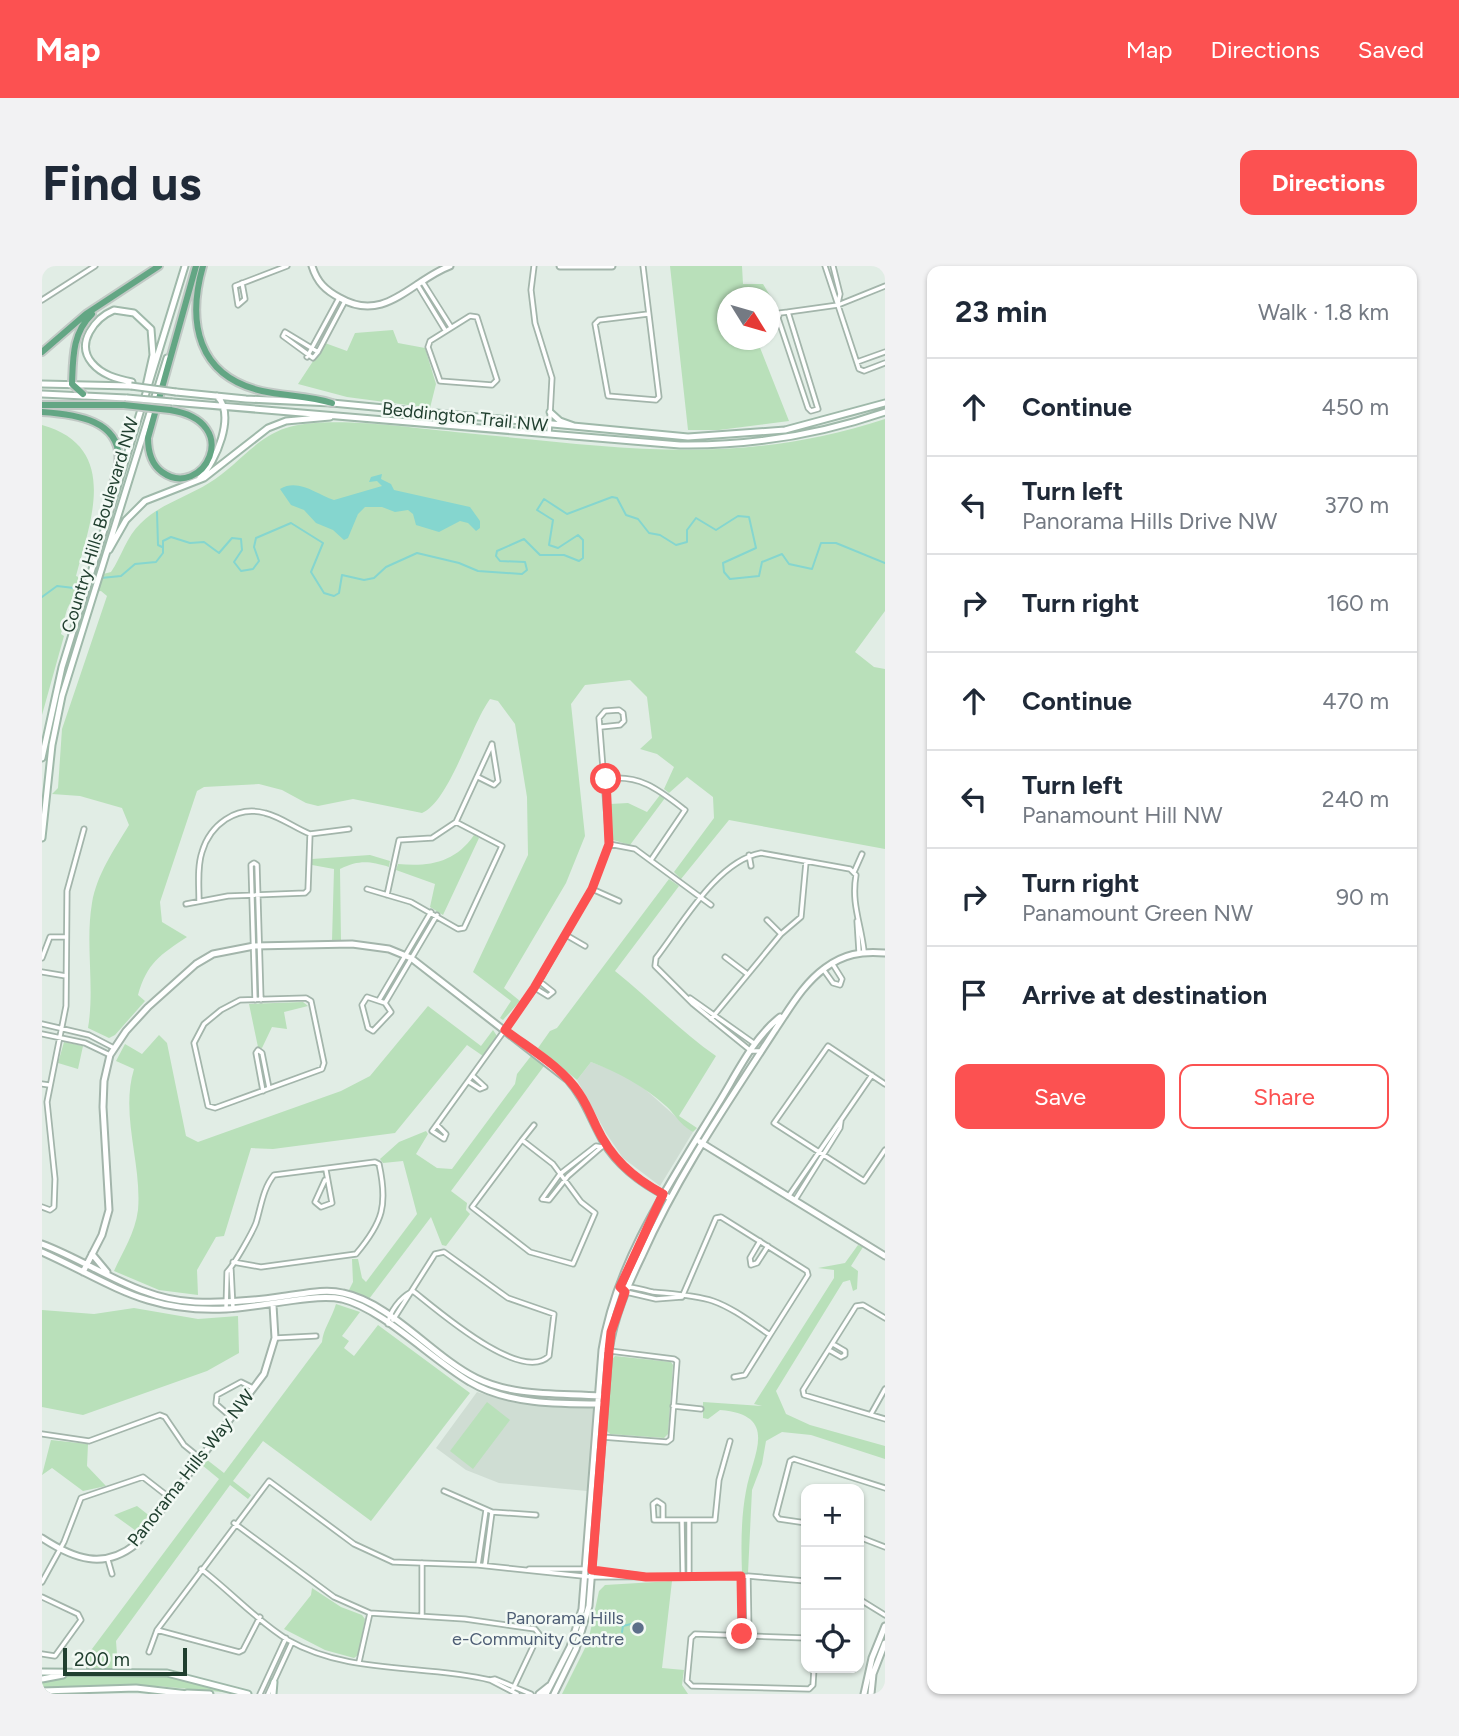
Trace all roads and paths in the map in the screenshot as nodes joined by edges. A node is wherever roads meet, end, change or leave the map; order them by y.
1 (95, 266) edge
2 (159, 266) edge
3 (185, 266) edge
4 (196, 266) edge
5 (203, 266) edge
6 (287, 266) edge
7 (312, 266) edge
8 (450, 266) edge
9 (534, 266) edge
10 (560, 266) edge
11 (612, 266) edge
12 (643, 266) edge
13 (825, 266) edge
14 (833, 266) edge
15 (587, 267) edge
16 (242, 283) junction
17 (419, 283) junction
18 (885, 286) edge
19 (42, 300) edge
20 (342, 300) junction
21 (104, 303) junction
22 (838, 305) junction
23 (788, 312) junction
24 (648, 314) junction
25 (451, 327) junction
26 (445, 330) junction
27 (172, 342) junction
28 (312, 348) junction
29 (42, 352) edge
30 (318, 352) junction
31 (885, 352) edge
32 (307, 356) junction
33 (857, 362) junction
34 (885, 363) edge
35 (42, 384) edge
36 (72, 384) junction
37 (131, 384) junction
38 (146, 393) junction
39 (42, 394) edge
40 (83, 394) junction
41 (217, 396) junction
42 (125, 402) junction
43 (332, 403) junction
44 (885, 403) edge
45 (42, 405) edge
46 (171, 406) junction
47 (224, 407) junction
48 (42, 412) edge
49 (550, 412) junction
50 (885, 412) edge
51 (347, 415) junction
52 (549, 426) junction
53 (584, 429) junction
54 (549, 434) junction
55 (198, 480) junction
56 (110, 507) junction
57 (102, 564) junction
58 (601, 727) junction
59 (42, 758) edge
60 (478, 777) junction
61 (606, 779) junction
62 (456, 822) junction
63 (84, 829) dead end
64 (349, 829) dead end
65 (310, 834) junction
66 (42, 838) edge
67 (609, 844) junction
68 (862, 854) dead end
69 (748, 855) junction
70 (651, 860) junction
71 (806, 862) junction
72 (751, 866) dead end
73 (854, 872) junction
74 (368, 889) dead end
75 (592, 889) junction
76 (251, 894) junction
77 (258, 894) junction
78 (387, 895) junction
79 (703, 898) junction
80 (199, 901) junction
81 (619, 901) dead end
82 (186, 904) dead end
83 (711, 905) dead end
84 (431, 912) junction
85 (437, 915) junction
86 (767, 920) dead end
87 (780, 934) junction
88 (566, 935) junction
89 (65, 937) junction
90 (257, 946) junction
91 (585, 946) dead end
92 (861, 951) junction
93 (885, 953) edge
94 (408, 956) junction
95 (725, 957) dead end
96 (42, 958) edge
97 (832, 963) junction
98 (823, 970) junction
99 (42, 972) edge
100 (746, 973) junction
101 (66, 976) junction
102 (538, 981) junction
103 (534, 988) junction
104 (688, 998) junction
105 (379, 999) junction
106 (255, 1000) junction
107 (261, 1000) junction
108 (385, 1003) junction
109 (714, 1014) junction
110 (711, 1019) junction
111 (42, 1024) edge
112 (61, 1027) junction
113 (505, 1030) junction
114 (42, 1034) edge
115 (60, 1037) junction
116 (114, 1048) junction
117 (757, 1048) junction
118 (751, 1051) junction
119 (110, 1055) junction
120 (872, 1075) junction
121 (474, 1076) junction
122 (469, 1082) junction
123 (42, 1084) edge
124 (885, 1084) edge
125 (49, 1085) junction
126 (270, 1088) junction
127 (263, 1091) junction
128 (841, 1121) junction
129 (437, 1125) dead end
130 (534, 1125) dead end
131 (522, 1140) junction
132 (699, 1141) junction
133 (604, 1146) junction
134 (885, 1150) edge
135 (817, 1152) junction
136 (822, 1156) junction
137 (326, 1170) junction
138 (560, 1174) junction
139 (325, 1180) junction
140 (565, 1181) junction
141 (665, 1196) junction
142 (791, 1199) junction
143 (42, 1207) edge
144 (760, 1241) junction
145 (42, 1244) edge
146 (768, 1246) junction
147 (42, 1252) edge
148 (92, 1254) junction
149 (885, 1256) edge
150 (233, 1262) junction
151 (87, 1265) junction
152 (83, 1272) junction
153 (114, 1278) junction
154 (625, 1288) junction
155 (413, 1291) junction
156 (682, 1297) junction
157 (272, 1298) junction
158 (230, 1301) junction
159 (273, 1305) junction
160 (230, 1309) junction
161 (885, 1318) edge
162 (390, 1320) junction
163 (770, 1335) junction
164 (316, 1336) dead end
165 (275, 1338) junction
166 (833, 1343) junction
167 (602, 1350) junction
168 (829, 1350) junction
169 (609, 1351) junction
170 (734, 1377) dead end
171 (253, 1388) junction
172 (885, 1389) edge
173 (601, 1400) junction
174 (673, 1406) junction
175 (701, 1409) dead end
176 (871, 1414) junction
177 (231, 1417) junction
178 (885, 1419) edge
179 (42, 1434) edge
180 (598, 1436) junction
181 (730, 1440) dead end
182 (200, 1458) junction
183 (591, 1483) junction
184 (598, 1483) junction
185 (885, 1488) edge
186 (444, 1491) dead end
187 (170, 1498) junction
188 (486, 1510) junction
189 (492, 1512) junction
190 (536, 1516) dead end
191 (663, 1519) junction
192 (686, 1522) junction
193 (801, 1522) edge
194 (234, 1523) junction
195 (42, 1538) edge
196 (864, 1539) edge
197 (885, 1547) edge
198 (61, 1549) junction
199 (108, 1560) junction
200 (422, 1563) junction
201 (478, 1565) junction
202 (485, 1565) junction
203 (201, 1569) junction
204 (527, 1569) junction
205 (590, 1572) junction
206 (113, 1574) dead end
207 (683, 1576) junction
208 (689, 1576) junction
209 (741, 1576) junction
210 (748, 1576) junction
211 (585, 1577) junction
212 (801, 1581) edge
213 (42, 1582) edge
214 (42, 1597) edge
215 (864, 1603) edge
216 (370, 1613) junction
217 (422, 1615) junction
218 (885, 1615) edge
219 (260, 1617) junction
220 (885, 1626) edge
221 (157, 1629) junction
222 (742, 1634) junction
223 (749, 1634) junction
224 (286, 1638) junction
225 (801, 1638) edge
226 (292, 1642) junction
227 (885, 1643) edge
228 (149, 1652) dead end
229 (42, 1654) edge
230 (359, 1662) junction
231 (42, 1672) edge
232 (74, 1672) junction
233 (814, 1673) edge
234 (42, 1679) edge
235 (490, 1681) junction
236 (274, 1682) junction
237 (551, 1684) junction
238 (514, 1686) junction
239 (42, 1691) edge
240 (512, 1691) junction
241 (186, 1693) edge
242 (210, 1694) edge
243 (248, 1694) edge
244 (260, 1694) edge
245 (268, 1694) edge
246 (274, 1694) edge
247 (517, 1694) edge
248 (531, 1694) edge
249 (539, 1694) edge
250 (547, 1694) edge
251 (554, 1694) edge
252 (864, 1694) edge
253 (870, 1694) edge

1 - 19 street
2 - 21 main road
3 - 38 street, Country Hills Boulevard NW
4 - 27 main road, Country Hills Boulevard NW
5 - 43 main road
6 - 16 street
7 - 20 street
8 - 17 street
9 - 49 street
10 - 15 street
11 - 15 street
12 - 24 street
13 - 22 street
14 - 22 street
16 - 16 street
17 - 20 street
17 - 25 street
17 - 26 street
18 - 22 street
20 - 28 street
20 - 30 street
21 - 29 main road
21 - 36 main road
22 - 23 street
22 - 33 street
23 - 23 street
24 - 24 street
25 - 26 street
25 - 26 street
27 - 46 main road
27 - 57 street, Country Hills Boulevard NW
28 - 30 street
28 - 32 street
28 - 32 street
30 - 32 street
31 - 33 street
33 - 34 street
35 - 36 street, Beddington Trail NW
36 - 37 street, Beddington Trail NW
36 - 40 main road
37 - 38 street
37 - 41 street, Beddington Trail NW, bridge
38 - 56 street, Country Hills Boulevard NW
39 - 40 street
40 - 42 street
41 - 43 street, Beddington Trail NW
41 - 47 street
42 - 45 main road
42 - 46 main road, bridge
43 - 52 street, Beddington Trail NW
44 - 53 street, Beddington Trail NW
46 - 47 street, Beddington Trail NW
47 - 51 street, Beddington Trail NW
47 - 55 street
48 - 56 main road
49 - 52 street
49 - 53 street
50 - 54 street, Beddington Trail NW
51 - 54 street, Beddington Trail NW
51 - 55 street
52 - 53 street, Beddington Trail NW
52 - 54 street
55 - 57 street
56 - 59 street, Country Hills Boulevard NW
57 - 66 street, Country Hills Boulevard NW
58 - 58 street
58 - 61 street
60 - 60 street
60 - 62 street
61 - 67 street
61 - 70 street
62 - 78 street
62 - 85 street
63 - 89 street
64 - 65 street
65 - 77 street
65 - 80 street
67 - 70 street
67 - 75 street
68 - 73 street
69 - 71 street
69 - 72 street
69 - 79 street
70 - 79 street
71 - 73 street
71 - 87 street
73 - 92 street
74 - 78 street
75 - 81 street
75 - 88 street
76 - 77 street
76 - 77 street
76 - 80 street
76 - 90 street
77 - 90 street
78 - 84 street
79 - 83 street
79 - 104 street
80 - 82 street
84 - 85 street
84 - 94 street
85 - 94 street
86 - 87 street
87 - 100 street
88 - 91 street
88 - 102 street
89 - 96 street
89 - 101 street
90 - 94 street
90 - 106 street
90 - 107 street
90 - 116 street
92 - 93 street
92 - 97 street
94 - 105 street
94 - 108 street
94 - 113 street
95 - 100 street
97 - 98 street
97 - 98 street
98 - 117 street
99 - 101 street
100 - 109 street
101 - 112 street
102 - 103 street
102 - 103 street
103 - 113 street
104 - 109 street
104 - 110 street
105 - 108 street
105 - 108 street
106 - 107 street
106 - 127 street
107 - 126 street
109 - 110 street
109 - 117 street
110 - 118 street
111 - 112 street
112 - 115 street
112 - 116 street
113 - 121 street
113 - 133 street
114 - 115 street
115 - 119 street
115 - 125 street
116 - 119 street
117 - 118 street
117 - 132 street
118 - 132 street
119 - 148 street
120 - 124 street
120 - 128 street
120 - 135 street
121 - 122 street
121 - 122 street
122 - 129 street
123 - 125 street
125 - 143 street
126 - 127 street
126 - 127 street
128 - 135 street
128 - 136 street
130 - 131 street
131 - 138 street
131 - 140 street
132 - 141 street
132 - 142 street
133 - 138 street
133 - 140 street
133 - 141 street
134 - 136 street
135 - 136 street
135 - 142 street
136 - 142 street
137 - 139 street
137 - 150 street
137 - 150 street
138 - 140 street
138 - 140 street
139 - 139 street
141 - 154 street
142 - 149 street
144 - 146 street
144 - 146 street
144 - 156 street
145 - 151 street
146 - 163 street
147 - 152 street
148 - 151 street
148 - 153 street
150 - 158 street
151 - 152 street
151 - 153 street
152 - 160 street
153 - 158 street
154 - 156 street
154 - 167 street
154 - 169 street
155 - 155 street
155 - 162 street
156 - 163 street
157 - 158 street
157 - 159 street, Panorama Hills Way NW
157 - 162 street
158 - 160 street
159 - 160 street
159 - 162 street
159 - 165 street, Panorama Hills Way NW
161 - 166 street
162 - 173 street
163 - 170 street
164 - 165 street
165 - 171 street, Panorama Hills Way NW
166 - 168 street
166 - 168 street
167 - 169 street
167 - 173 street
168 - 176 street
169 - 173 street
169 - 174 street
171 - 177 street, Panorama Hills Way NW
171 - 177 street
172 - 176 street
173 - 180 street
174 - 175 street
174 - 180 street
176 - 178 street
177 - 182 street, Panorama Hills Way NW
179 - 182 street
180 - 183 street
180 - 184 street
181 - 192 street
182 - 187 street, Panorama Hills Way NW
183 - 184 street
183 - 205 street
184 - 205 street
185 - 193 street
186 - 188 street
187 - 198 street
187 - 199 street, Panorama Hills Way NW
188 - 189 street
188 - 201 street
189 - 190 street
189 - 202 street
191 - 191 street
191 - 192 street
192 - 207 street
192 - 208 street
194 - 200 street
194 - 203 street
194 - 216 street
195 - 198 street
196 - 197 street
198 - 199 street
198 - 213 street
199 - 206 street
200 - 201 street
200 - 217 street
201 - 202 street
202 - 204 street
203 - 219 street
203 - 221 street
204 - 205 street
204 - 211 street
205 - 207 street
205 - 211 street
205 - 251 street
207 - 208 street
208 - 209 street
209 - 210 street
209 - 222 street
210 - 212 street
210 - 223 street
211 - 237 street
214 - 229 street
215 - 218 street
216 - 217 street
216 - 230 street
217 - 238 street
219 - 221 street
219 - 224 street
220 - 252 street
221 - 228 street
222 - 223 street
222 - 233 street
223 - 225 street
224 - 226 street
224 - 244 street
226 - 230 street
226 - 236 street
227 - 253 street
230 - 235 street
231 - 232 street
232 - 234 street
232 - 243 street
235 - 238 street
235 - 240 street
236 - 245 street
236 - 246 street
237 - 249 street
237 - 250 street
238 - 240 street
238 - 248 street
239 - 241 street
240 - 247 street
241 - 242 street

